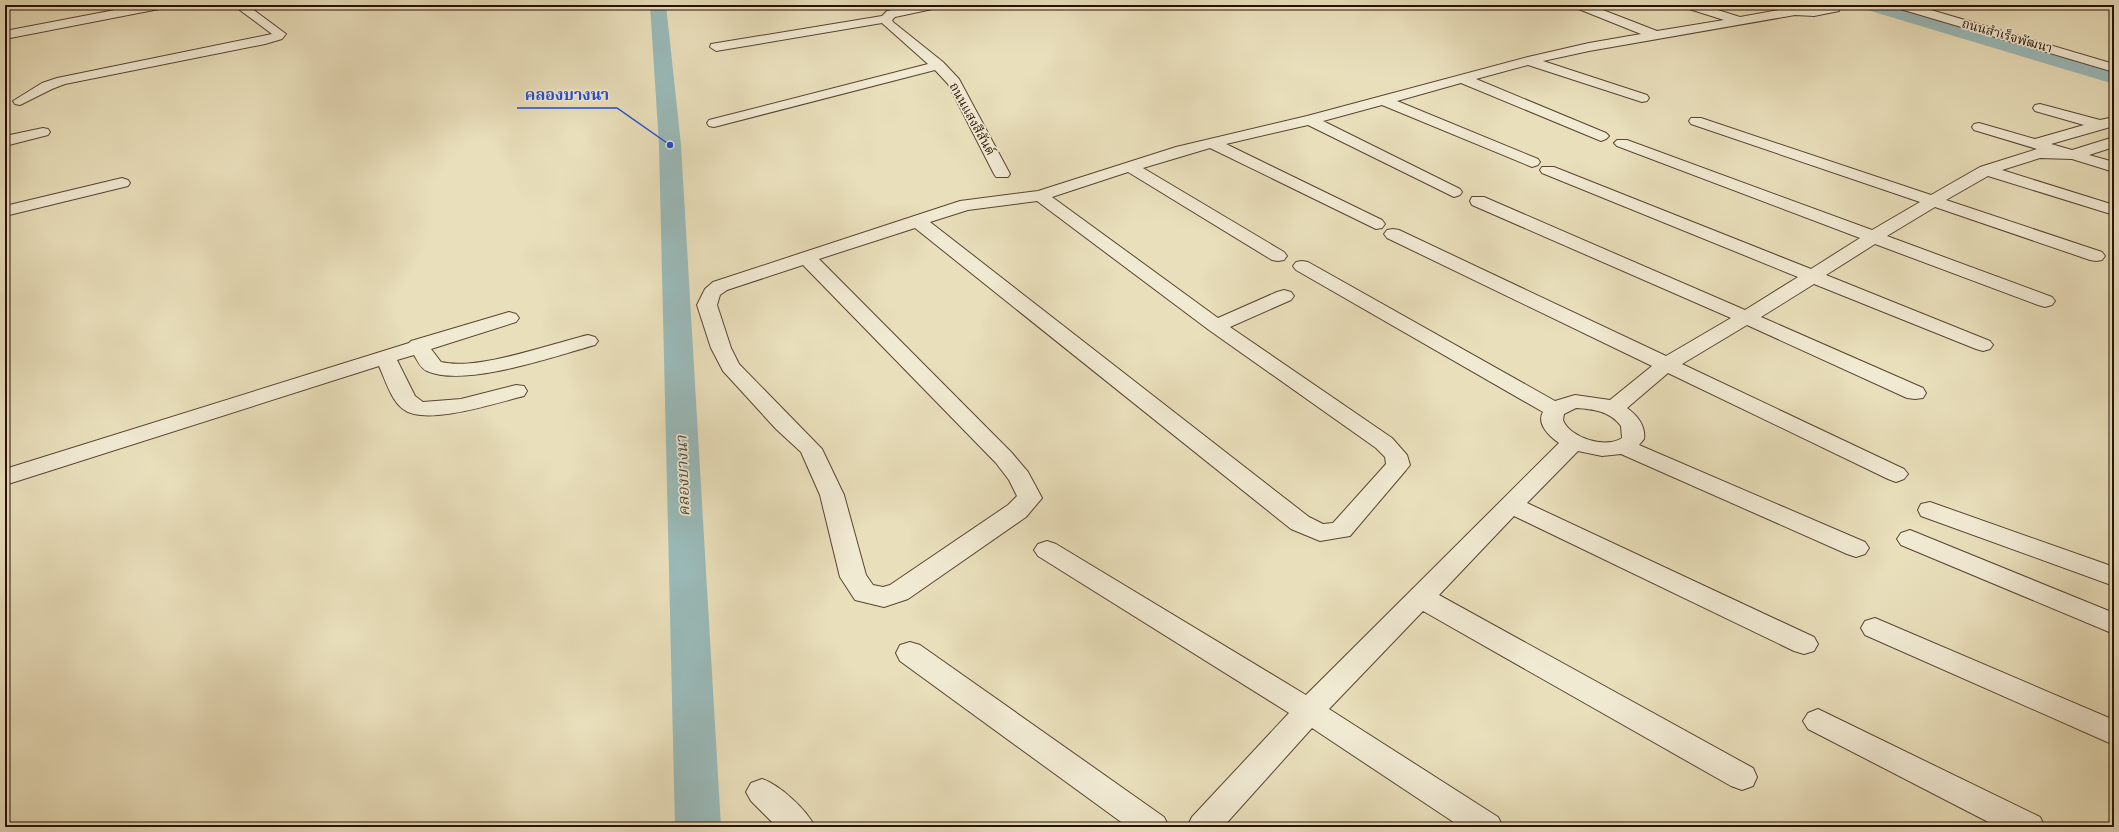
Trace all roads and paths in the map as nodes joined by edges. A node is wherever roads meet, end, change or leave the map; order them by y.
1 (159, 5) edge
2 (239, 5) edge
3 (933, 5) edge
4 (1580, 5) edge
5 (1690, 5) edge
6 (1835, 5) edge
7 (1901, 5) edge
8 (1801, 8) edge
9 (886, 19) junction
10 (1738, 21) junction
11 (5, 35) edge
12 (1658, 36) junction
13 (716, 48) dead end
14 (1528, 61) junction
15 (938, 65) junction
16 (2114, 68) edge
17 (142, 76) dead end
18 (1463, 79) junction
19 (1642, 98) dead end
20 (1385, 100) junction
21 (20, 101) junction
22 (5, 105) edge
23 (2040, 108) dead end
24 (1310, 120) junction
25 (1696, 121) dead end
26 (714, 123) dead end
27 (2110, 125) edge
28 (1979, 127) dead end
29 (43, 132) dead end
30 (1601, 136) dead end
31 (5, 141) edge
32 (2114, 142) edge
33 (1212, 143) junction
34 (1622, 143) dead end
35 (2036, 148) junction
36 (2071, 155) junction
37 (1532, 162) dead end
38 (1129, 166) junction
39 (2114, 167) edge
40 (1548, 170) dead end
41 (1986, 170) junction
42 (1002, 174) dead end
43 (122, 183) dead end
44 (1454, 192) dead end
45 (1040, 196) junction
46 (1478, 201) dead end
47 (1931, 201) junction
48 (2114, 210) edge
49 (5, 212) edge
50 (916, 220) junction
51 (1376, 224) dead end
52 (1393, 234) dead end
53 (1872, 237) junction
54 (1278, 256) dead end
55 (2096, 256) dead end
56 (807, 258) junction
57 (1302, 266) dead end
58 (1814, 276) junction
59 (1284, 296) dead end
60 (2045, 301) dead end
61 (1746, 317) junction
62 (509, 318) dead end
63 (1216, 326) junction
64 (588, 341) dead end
65 (418, 345) junction
66 (1983, 345) dead end
67 (385, 356) junction
68 (1665, 365) junction
69 (516, 391) dead end
70 (1915, 393) dead end
71 (1554, 409) junction
72 (1613, 409) junction
73 (1574, 442) junction
74 (1623, 447) junction
75 (1896, 474) dead end
76 (5, 477) edge
77 (1511, 505) junction
78 (1930, 510) dead end
79 (1910, 539) dead end
80 (1856, 548) dead end
81 (1047, 550) dead end
82 (2114, 577) edge
83 (1422, 598) junction
84 (2114, 624) edge
85 (1875, 628) dead end
86 (1804, 644) dead end
87 (910, 653) dead end
88 (1309, 711) junction
89 (1818, 721) dead end
90 (2114, 733) edge
91 (1742, 777) dead end
92 (762, 792) dead end
93 (799, 827) edge
94 (1153, 827) edge
95 (1203, 827) edge
96 (1487, 827) edge
97 (2029, 827) edge

1 - 11 street
2 - 21 street
3 - 9 street
4 - 12 street
5 - 10 street
6 - 8 street
7 - 16 street, ถนนสำเร็จพัฒนา
8 - 10 street
9 - 13 street
9 - 15 street, ถนนแสงสีสันต์
10 - 12 street
12 - 14 street
14 - 18 street
14 - 19 street
15 - 26 street
15 - 42 street, ถนนแสงสีสันต์
17 - 21 street
18 - 20 street
18 - 30 street
20 - 24 street
20 - 37 street
21 - 22 street
23 - 27 street
24 - 33 street
24 - 44 street
25 - 47 street
27 - 35 street
28 - 35 street
29 - 31 street
32 - 36 street
33 - 38 street
33 - 51 street
34 - 53 street
35 - 36 street
35 - 41 street
36 - 39 street
38 - 45 street
38 - 54 street
40 - 58 street
41 - 47 street
41 - 48 street
43 - 49 street
45 - 50 street
45 - 63 street
46 - 61 street
47 - 53 street
47 - 55 street
50 - 56 street
50 - 63 street
52 - 68 street
53 - 58 street
53 - 60 street
56 - 56 street
57 - 71 street
58 - 61 street
58 - 66 street
59 - 63 street
61 - 68 street
61 - 70 street
62 - 65 street
64 - 65 street
65 - 67 street
67 - 69 street
67 - 76 street
68 - 72 street
68 - 75 street
71 - 72 street
71 - 73 street
72 - 74 street
73 - 74 street
73 - 77 street
74 - 80 street
77 - 83 street
77 - 86 street
78 - 82 street
79 - 84 street
81 - 88 street
83 - 88 street
83 - 91 street
85 - 90 street
87 - 94 street
88 - 95 street
88 - 96 street
89 - 97 street
92 - 93 street

